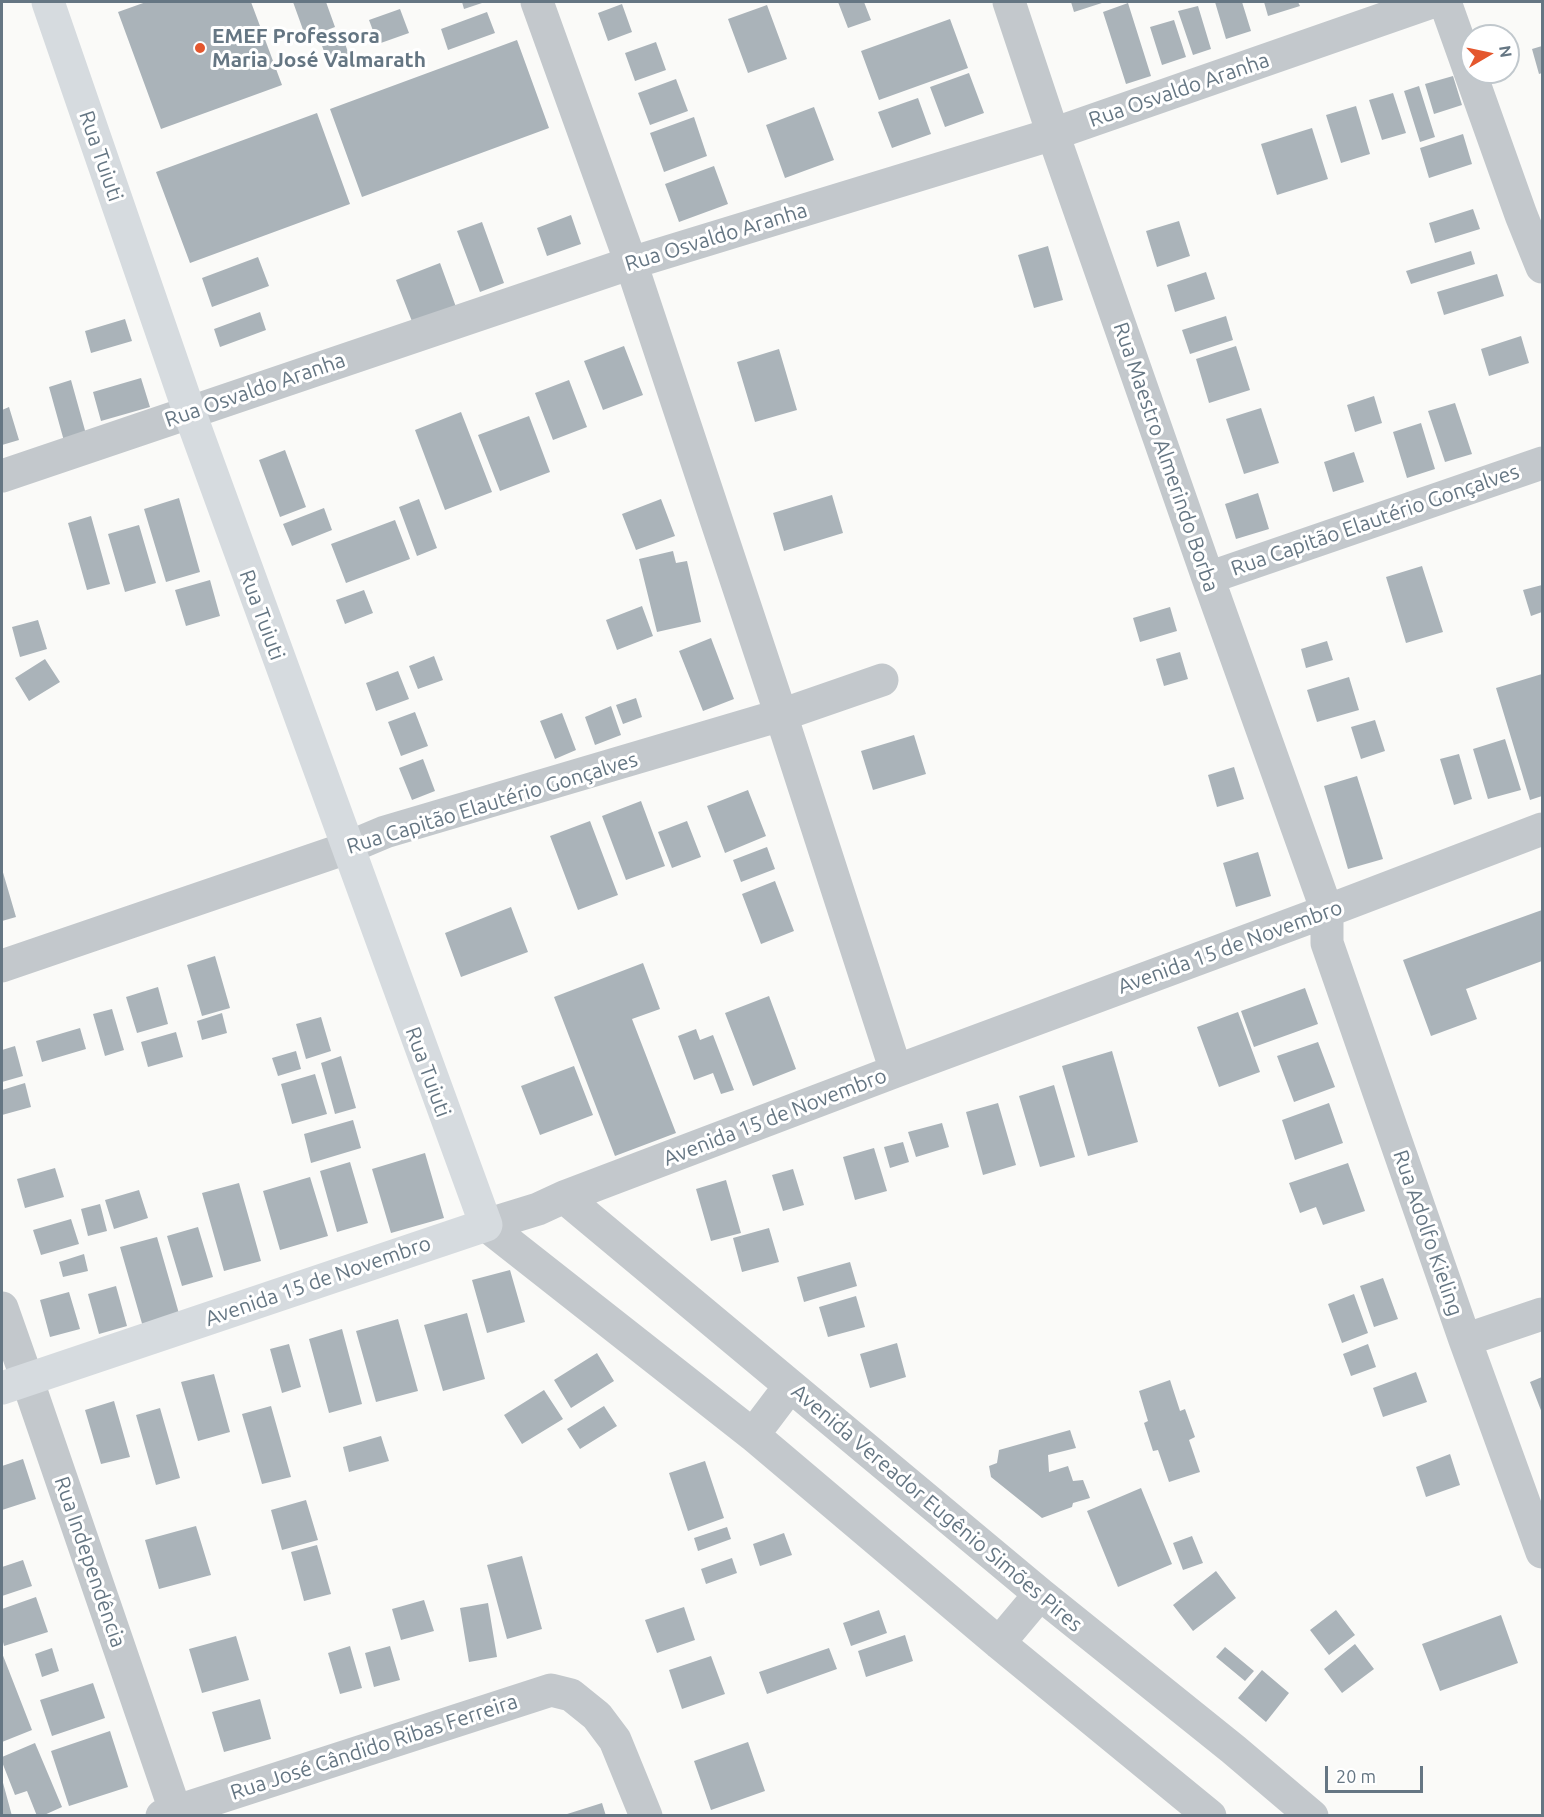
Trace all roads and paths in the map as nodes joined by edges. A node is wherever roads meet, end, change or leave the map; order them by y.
1 (48, 2) edge
2 (537, 2) edge
3 (1009, 2) edge
4 (1432, 2) edge
5 (1445, 2) edge
6 (1053, 134) junction
7 (631, 263) junction
8 (1542, 267) edge
9 (189, 411) junction
10 (1542, 463) edge
11 (2, 476) edge
12 (1208, 578) junction
13 (882, 680) dead end
14 (781, 715) junction
15 (1542, 829) edge
16 (347, 848) junction
17 (1327, 911) junction
18 (2, 966) edge
19 (896, 1071) junction
20 (564, 1197) junction
21 (486, 1225) junction
22 (2, 1308) edge
23 (1542, 1314) edge
24 (1465, 1340) junction
25 (14, 1383) edge
26 (790, 1386) junction
27 (753, 1435) junction
28 (1542, 1552) edge
29 (1040, 1594) junction
30 (999, 1643) junction
31 (171, 1814) edge
32 (646, 1815) edge
33 (1210, 1815) edge
34 (1312, 1815) edge

1 - 9 main road, Rua Tuiuti
2 - 7 street
3 - 6 street, Rua Maestro Almerindo Borba
4 - 6 street, Rua Osvaldo Aranha
5 - 8 street
6 - 7 street, Rua Osvaldo Aranha
6 - 12 street, Rua Maestro Almerindo Borba
7 - 9 street, Rua Osvaldo Aranha
7 - 14 street
9 - 11 street, Rua Osvaldo Aranha
9 - 16 main road, Rua Tuiuti
10 - 12 street, Rua Capitão Elautério Gonçalves
12 - 17 street, Rua Maestro Almerindo Borba
13 - 14 street, Rua Capitão Elautério Gonçalves
14 - 16 street, Rua Capitão Elautério Gonçalves
14 - 19 street
15 - 17 street, Avenida 15 de Novembro
16 - 18 street, Rua Capitão Elautério Gonçalves
16 - 21 main road, Rua Tuiuti
17 - 19 street, Avenida 15 de Novembro
17 - 24 street, Rua Adolfo Kieling
19 - 20 street, Avenida 15 de Novembro
20 - 21 street, Avenida 15 de Novembro
20 - 26 street, Avenida Vereador Eugênio Simões Pires
21 - 25 main road, Avenida 15 de Novembro
21 - 27 street
22 - 25 street, Rua Independência
23 - 24 street
24 - 28 street, Rua Adolfo Kieling
25 - 31 street, Rua Independência
26 - 27 street
26 - 29 street, Avenida Vereador Eugênio Simões Pires
27 - 30 street
29 - 30 street
29 - 34 street, Avenida Vereador Eugênio Simões Pires
30 - 33 street
31 - 32 street, Rua José Cândido Ribas Ferreira

